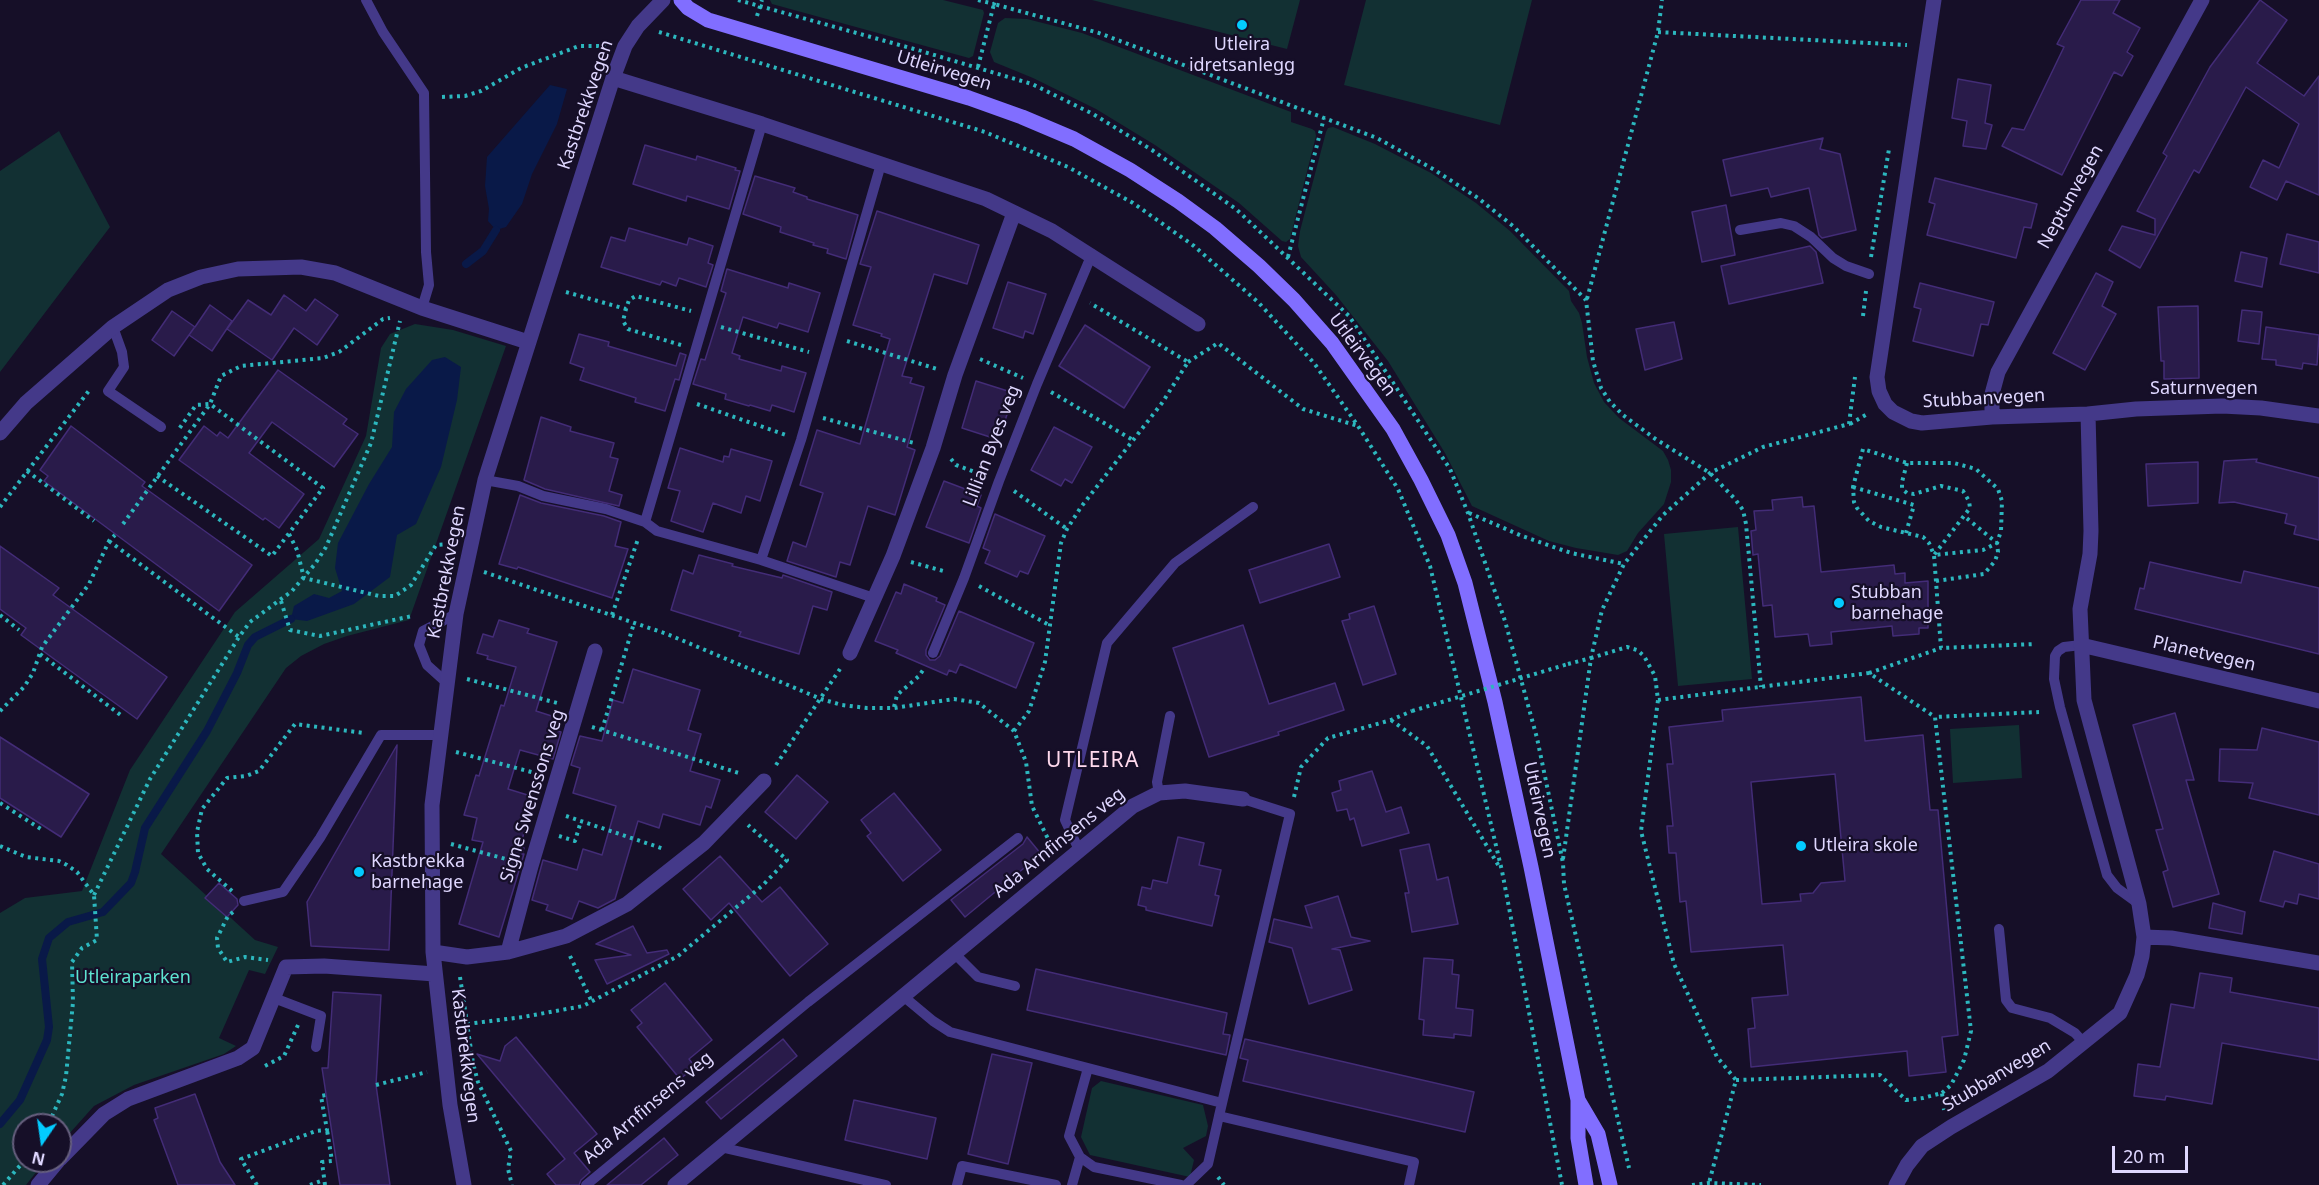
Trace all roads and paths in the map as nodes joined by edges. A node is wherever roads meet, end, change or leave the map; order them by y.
1 (366, 0) edge
2 (663, 0) edge
3 (681, 0) edge
4 (738, 0) edge
5 (762, 0) edge
6 (978, 0) edge
7 (1662, 0) edge
8 (1934, 0) edge
9 (2202, 0) edge
10 (995, 2) edge
11 (760, 8) junction
12 (655, 31) dead end
13 (1658, 32) junction
14 (1908, 34) dead end
15 (1907, 45) junction
16 (625, 46) junction
17 (1905, 57) dead end
18 (978, 67) junction
19 (613, 78) junction
20 (424, 93) junction
21 (1324, 117) junction
22 (762, 124) junction
23 (1891, 138) dead end
24 (881, 164) junction
25 (1014, 213) junction
26 (1740, 230) dead end
27 (1092, 254) junction
28 (1288, 257) junction
29 (1869, 274) junction
30 (547, 287) junction
31 (1076, 295) junction
32 (1586, 300) junction
33 (422, 308) junction
34 (626, 309) junction
35 (705, 319) junction
36 (1198, 324) dead end
37 (113, 327) junction
38 (1862, 327) dead end
39 (830, 336) junction
40 (528, 342) junction
41 (696, 350) junction
42 (824, 356) junction
43 (1188, 362) junction
44 (1856, 370) dead end
45 (955, 375) junction
46 (92, 387) dead end
47 (682, 399) junction
48 (210, 404) junction
49 (808, 414) junction
50 (2088, 414) junction
51 (2319, 416) edge
52 (1992, 417) junction
53 (1358, 426) junction
54 (161, 427) dead end
55 (178, 430) dead end
56 (0, 433) edge
57 (801, 440) junction
58 (933, 448) junction
59 (1907, 463) junction
60 (27, 471) junction
61 (1710, 473) junction
62 (157, 476) junction
63 (486, 480) junction
64 (1853, 487) junction
65 (1907, 493) junction
66 (1905, 502) junction
67 (0, 507) edge
68 (1253, 507) dead end
69 (1468, 513) junction
70 (1964, 516) junction
71 (94, 521) dead end
72 (645, 522) junction
73 (123, 524) dead end
74 (1906, 533) junction
75 (289, 534) junction
76 (115, 535) dead end
77 (109, 541) junction
78 (470, 542) junction
79 (1997, 543) junction
80 (1934, 555) junction
81 (761, 560) junction
82 (1624, 564) junction
83 (466, 567) junction
84 (304, 578) junction
85 (1936, 581) junction
86 (874, 598) junction
87 (280, 601) junction
88 (456, 614) junction
89 (0, 615) edge
90 (612, 615) junction
91 (416, 616) dead end
92 (634, 623) junction
93 (20, 630) dead end
94 (239, 637) junction
95 (2035, 644) dead end
96 (2081, 645) junction
97 (1941, 648) junction
98 (596, 651) dead end
99 (850, 653) joint
100 (933, 653) joint
101 (40, 654) junction
102 (1591, 658) junction
103 (1869, 673) junction
104 (448, 679) junction
105 (1761, 687) junction
106 (821, 699) junction
107 (1658, 700) junction
108 (2319, 701) edge
109 (894, 708) junction
110 (0, 711) edge
111 (2039, 712) dead end
112 (122, 716) dead end
113 (577, 716) junction
114 (1170, 716) dead end
115 (1935, 717) junction
116 (1391, 720) junction
117 (602, 730) junction
118 (1014, 730) junction
119 (381, 735) junction
120 (439, 741) junction
121 (557, 778) junction
122 (764, 782) junction
123 (1159, 793) junction
124 (1243, 800) joint
125 (0, 803) edge
126 (548, 810) junction
127 (734, 813) junction
128 (1290, 814) junction
129 (581, 821) junction
130 (44, 831) dead end
131 (1018, 838) dead end
132 (432, 839) junction
133 (575, 841) dead end
134 (0, 846) edge
135 (1079, 850) junction
136 (688, 856) junction
137 (1064, 862) junction
138 (1563, 863) junction
139 (531, 866) junction
140 (1502, 871) junction
141 (94, 895) junction
142 (244, 901) junction
143 (2139, 904) junction
144 (1999, 929) dead end
145 (561, 937) junction
146 (2144, 937) junction
147 (433, 952) junction
148 (508, 952) junction
149 (954, 953) junction
150 (458, 956) junction
151 (2319, 963) edge
152 (286, 967) junction
153 (435, 974) junction
154 (1015, 986) dead end
155 (903, 996) junction
156 (274, 998) junction
157 (591, 1002) junction
158 (467, 1024) junction
159 (2084, 1043) junction
160 (316, 1047) dead end
161 (1088, 1068) junction
162 (429, 1072) dead end
163 (1736, 1080) junction
164 (376, 1085) dead end
165 (1942, 1093) junction
166 (326, 1095) dead end
167 (1578, 1100) junction
168 (1222, 1103) junction
169 (53, 1113) edge
170 (1219, 1116) junction
171 (1951, 1128) junction
172 (327, 1130) junction
173 (72, 1147) edge
174 (720, 1148) junction
175 (1080, 1157) junction
176 (14, 1173) edge
177 (48, 1173) edge
178 (1630, 1173) dead end
179 (325, 1182) edge
180 (1709, 1183) junction
181 (3, 1185) edge
182 (38, 1185) edge
183 (257, 1185) edge
184 (310, 1185) edge
185 (464, 1185) edge
186 (512, 1185) edge
187 (586, 1185) edge
188 (675, 1185) edge
189 (886, 1185) edge
190 (957, 1185) edge
191 (1056, 1185) edge
192 (1072, 1185) edge
193 (1181, 1185) edge
194 (1186, 1185) edge
195 (1409, 1185) edge
196 (1562, 1185) edge
197 (1586, 1185) edge
198 (1610, 1185) edge
199 (1692, 1185) edge
200 (1761, 1185) edge
201 (1896, 1185) edge

1 - 20 lane
2 - 16 street, Kastbrekkvegen
3 - 167 main road, Utleirvegen
4 - 11 path
5 - 11 path
6 - 10 path
7 - 13 path
8 - 52 street, Stubbanvegen
9 - 52 street, Neptunvegen
10 - 18 path
10 - 21 path
11 - 18 path
12 - 53 path
13 - 15 path
13 - 32 path
14 - 15 path
15 - 17 path
16 - 19 street, Kastbrekkvegen
16 - 20 path
18 - 28 path
19 - 22 street
19 - 30 street, Kastbrekkvegen
20 - 33 lane
21 - 28 path
21 - 32 path
22 - 24 street
22 - 35 lane
23 - 29 path
24 - 25 street
24 - 39 lane
25 - 27 street
25 - 45 street
26 - 29 lane
27 - 31 lane, Lillian Byes veg
27 - 36 street
28 - 69 path
29 - 38 path
30 - 34 path
30 - 40 street, Kastbrekkvegen
31 - 43 path
31 - 100 lane, Lillian Byes veg
32 - 61 path
33 - 37 street
33 - 40 street
34 - 35 path
34 - 41 path
35 - 41 lane
35 - 42 path
37 - 54 lane
37 - 56 street
39 - 42 lane
39 - 45 path
40 - 63 street, Kastbrekkvegen
41 - 47 lane
42 - 49 lane
43 - 53 path
43 - 118 path
44 - 61 path
45 - 58 street
46 - 60 path
47 - 57 path
47 - 72 lane
48 - 55 path
48 - 62 path
48 - 75 path
48 - 84 path
49 - 57 lane
49 - 58 path
50 - 51 street, Saturnvegen
50 - 52 street, Stubbanvegen
50 - 96 street, Stubbanvegen
53 - 140 path
57 - 81 lane
58 - 86 street
59 - 64 path
59 - 65 path
59 - 79 path
60 - 67 path
60 - 71 path
61 - 82 path
61 - 105 path
62 - 73 path
62 - 75 path
63 - 72 lane
63 - 78 street, Kastbrekkvegen
64 - 66 path
64 - 74 path
65 - 66 path
65 - 70 path
66 - 74 path
68 - 135 lane
69 - 82 path
69 - 138 path
70 - 79 path
70 - 80 path
72 - 81 lane
72 - 90 path
74 - 80 path
75 - 84 path
76 - 77 path
77 - 94 path
77 - 101 path
78 - 83 street, Kastbrekkvegen
78 - 84 path
79 - 80 path
79 - 85 path
80 - 85 path
81 - 86 lane
82 - 102 path
83 - 88 street, Kastbrekkvegen
83 - 90 path
84 - 87 path
85 - 97 path
86 - 99 street
87 - 91 path
87 - 94 path
88 - 104 street, Kastbrekkvegen
88 - 104 lane
89 - 93 path
90 - 92 path
92 - 106 path
92 - 117 path
94 - 141 path
95 - 97 path
96 - 108 street, Planetvegen
96 - 143 street, Stubbanvegen
96 - 143 lane
97 - 103 path
98 - 113 street, Signe Swenssons veg
99 - 106 path
100 - 109 path
101 - 110 path
101 - 112 path
102 - 107 path
102 - 116 path, bridge
102 - 138 path
103 - 105 path
103 - 115 path
104 - 113 path
104 - 120 street, Kastbrekkvegen
105 - 107 path
106 - 109 path
106 - 122 path
107 - 163 path
109 - 118 path
111 - 115 path
113 - 117 path
113 - 121 street, Signe Swenssons veg
114 - 123 lane
115 - 165 path
116 - 128 path
116 - 140 path
117 - 122 path
118 - 137 path
119 - 120 lane
119 - 142 lane
119 - 142 path
120 - 121 path
120 - 132 street, Kastbrekkvegen
121 - 126 street, Signe Swenssons veg
122 - 127 street
123 - 124 street, Ada Arnfinsens veg
123 - 135 street, Ada Arnfinsens veg
124 - 128 lane, Ada Arnfinsens veg
125 - 130 path
126 - 129 path
126 - 139 street, Signe Swenssons veg
127 - 136 street
127 - 157 path
128 - 168 lane
129 - 133 path
129 - 136 path
131 - 187 lane, Ada Arnfinsens veg
132 - 139 path
132 - 147 street, Kastbrekkvegen
134 - 141 path
135 - 137 street, Ada Arnfinsens veg
136 - 145 street
137 - 149 street, Ada Arnfinsens veg
138 - 178 path
139 - 148 street, Signe Swenssons veg
140 - 196 path
141 - 169 path
142 - 152 path
143 - 146 street, Stubbanvegen
144 - 159 lane
145 - 148 street
145 - 157 path
146 - 151 street
146 - 159 street, Stubbanvegen
147 - 150 street
147 - 153 street, Kastbrekkvegen
148 - 150 street
149 - 154 lane
149 - 155 street, Ada Arnfinsens veg
150 - 158 path
152 - 153 street
152 - 156 street
153 - 185 street, Kastbrekkvegen
155 - 161 lane
155 - 174 street, Ada Arnfinsens veg
156 - 160 lane
156 - 173 street
157 - 158 path
158 - 186 path
159 - 171 street, Stubbanvegen
161 - 168 lane
161 - 175 lane
162 - 164 path
163 - 165 path
163 - 180 path
165 - 171 path
166 - 172 path
167 - 197 main road, Utleirvegen
167 - 198 main road, Utleirvegen
168 - 170 lane
170 - 194 lane
170 - 195 lane
171 - 201 street, Stubbanvegen
172 - 179 path
172 - 183 path
174 - 188 street, Ada Arnfinsens veg
174 - 189 lane
175 - 192 lane
175 - 193 lane
176 - 181 path
177 - 182 street
179 - 184 path
180 - 199 path
180 - 200 path
190 - 191 lane

